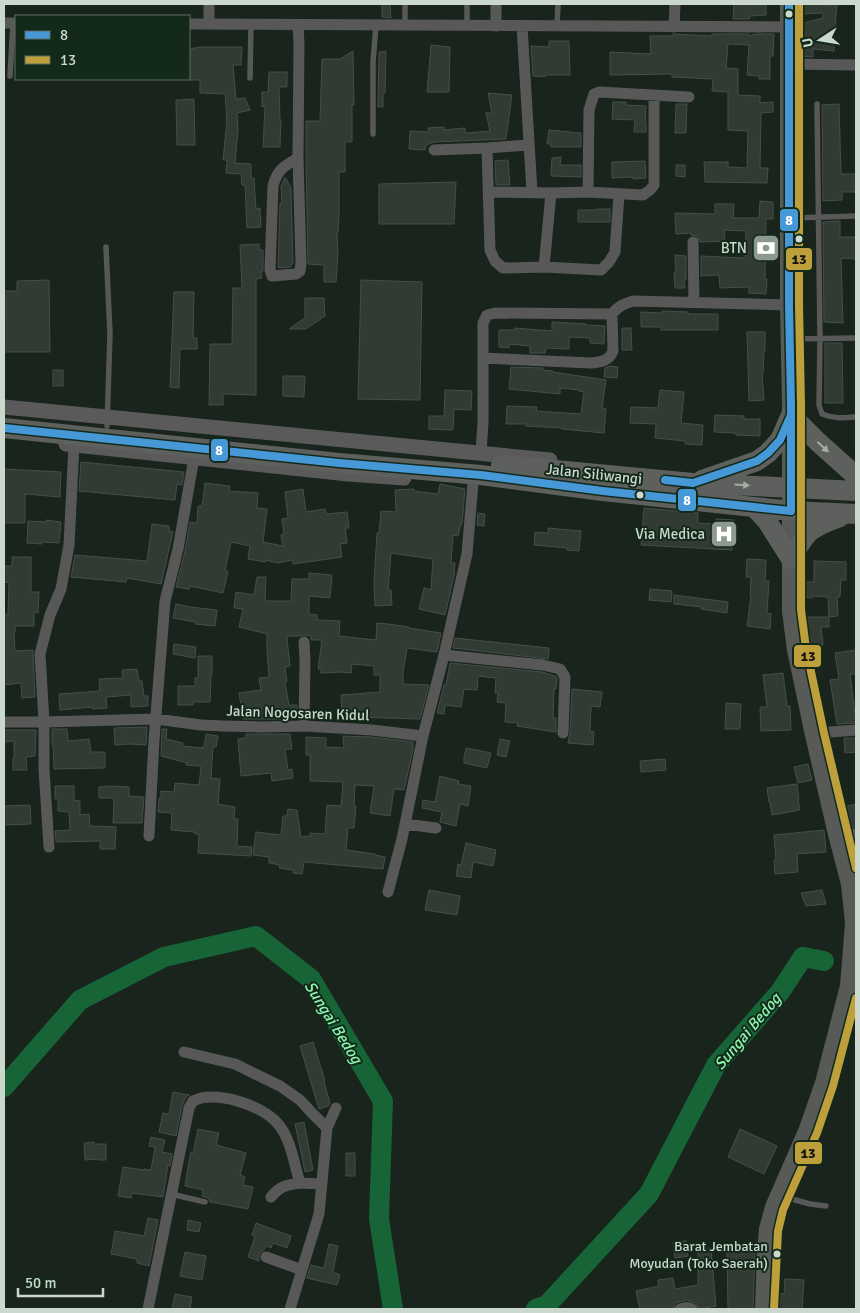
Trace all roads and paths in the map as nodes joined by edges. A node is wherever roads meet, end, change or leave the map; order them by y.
1 (209, 4) edge
2 (405, 4) edge
3 (467, 4) edge
4 (496, 4) edge
5 (558, 4) edge
6 (675, 4) edge
7 (789, 4) edge
8 (11, 23) edge
9 (190, 24) edge
10 (209, 24) junction
11 (251, 25) junction
12 (298, 25) junction
13 (376, 25) junction
14 (405, 25) junction
15 (468, 26) junction
16 (496, 26) junction
17 (522, 26) junction
18 (557, 26) junction
19 (674, 27) junction
20 (789, 27) junction
21 (789, 64) junction
22 (856, 65) edge
23 (10, 76) dead end
24 (250, 78) dead end
25 (654, 96) junction
26 (689, 97) dead end
27 (818, 104) dead end
28 (373, 134) dead end
29 (528, 145) junction
30 (487, 148) junction
31 (434, 150) dead end
32 (298, 158) junction
33 (489, 192) junction
34 (532, 192) junction
35 (588, 192) junction
36 (551, 193) junction
37 (618, 194) junction
38 (819, 216) junction
39 (856, 216) edge
40 (789, 218) junction
41 (693, 242) dead end
42 (106, 247) dead end
43 (544, 267) junction
44 (694, 302) junction
45 (789, 305) junction
46 (612, 314) junction
47 (790, 338) junction
48 (856, 338) edge
49 (820, 339) junction
50 (483, 358) junction
51 (791, 415) junction
52 (4, 417) edge
53 (856, 417) edge
54 (107, 422) junction
55 (4, 436) edge
56 (74, 445) junction
57 (481, 453) junction
58 (194, 458) junction
59 (856, 476) edge
60 (473, 483) junction
61 (693, 483) junction
62 (642, 487) junction
63 (790, 488) junction
64 (856, 491) edge
65 (755, 508) junction
66 (791, 512) junction
67 (854, 514) edge
68 (791, 559) junction
69 (304, 642) dead end
70 (444, 656) junction
71 (156, 719) junction
72 (4, 722) edge
73 (44, 722) junction
74 (304, 726) junction
75 (856, 730) edge
76 (563, 734) dead end
77 (814, 735) junction
78 (424, 736) junction
79 (405, 824) junction
80 (436, 828) dead end
81 (856, 834) edge
82 (150, 836) dead end
83 (838, 836) junction
84 (49, 847) dead end
85 (388, 892) dead end
86 (184, 1052) dead end
87 (336, 1108) dead end
88 (327, 1128) junction
89 (300, 1183) junction
90 (322, 1184) junction
91 (171, 1194) junction
92 (779, 1195) junction
93 (271, 1197) dead end
94 (204, 1202) dead end
95 (826, 1206) dead end
96 (266, 1257) dead end
97 (302, 1270) junction
98 (148, 1309) edge
99 (290, 1309) edge
100 (680, 1309) edge
101 (692, 1309) edge
102 (764, 1309) edge

1 - 10 street
2 - 14 lane
3 - 15 lane
4 - 16 street
5 - 18 lane
6 - 19 street
7 - 20 main road
8 - 23 lane
9 - 10 street
10 - 11 street
11 - 12 street
11 - 24 lane
12 - 13 street
12 - 32 street
13 - 14 street
13 - 28 lane
14 - 15 street
15 - 16 street
16 - 17 street
17 - 18 street
17 - 29 street
18 - 19 street
19 - 20 street
20 - 21 main road
21 - 22 street
21 - 40 main road
25 - 26 street
25 - 35 street
25 - 37 street
27 - 38 lane
29 - 30 street
29 - 34 street
30 - 31 street
30 - 33 street
32 - 32 street
33 - 34 street
33 - 43 street
34 - 36 street
35 - 36 street
35 - 37 street
36 - 43 street
37 - 43 street
38 - 39 lane
38 - 40 lane
38 - 49 lane
40 - 45 main road
41 - 44 street
42 - 54 lane
44 - 45 street
44 - 46 street
45 - 47 main road
46 - 50 street
46 - 50 street
47 - 49 lane
47 - 51 main road
48 - 49 lane
49 - 53 lane
50 - 57 street
51 -> 59 highway
51 - 61 highway
51 - 63 main road
52 - 54 highway, Jalan Siliwangi
52 - 62 highway, Jalan Siliwangi
54 - 57 street
54 - 62 highway, Jalan Siliwangi
55 - 56 street
56 - 58 street
56 - 73 street
57 - 62 street
58 - 60 street
58 - 71 street
60 - 62 street
60 - 70 street
61 - 62 highway, Jalan Siliwangi
61 -> 63 highway, Jalan Siliwangi
62 - 65 highway, Jalan Siliwangi
63 - 64 highway, Jalan Siliwangi
63 - 66 main road
65 - 66 highway, Jalan Siliwangi
65 - 68 highway
66 - 67 highway, Jalan Siliwangi
66 - 68 main road
67 - 68 highway
68 - 77 main road
69 - 74 street
70 - 76 street
70 - 78 street
71 - 73 street, Jalan Nogosaren Kidul
71 - 74 street, Jalan Nogosaren Kidul
71 - 82 street
72 - 73 street, Jalan Nogosaren Kidul
73 - 84 street
74 - 78 street, Jalan Nogosaren Kidul
75 - 77 street
77 - 83 main road
78 - 79 street
79 - 80 street
79 - 85 street
81 - 83 street
83 - 92 main road
86 - 88 street
87 - 88 street
88 - 90 street
89 - 90 street
89 - 91 street
89 - 93 street
90 - 97 street
91 - 94 lane
91 - 98 street
92 - 95 lane
92 - 102 main road
96 - 97 street
97 - 99 street
100 - 101 street

